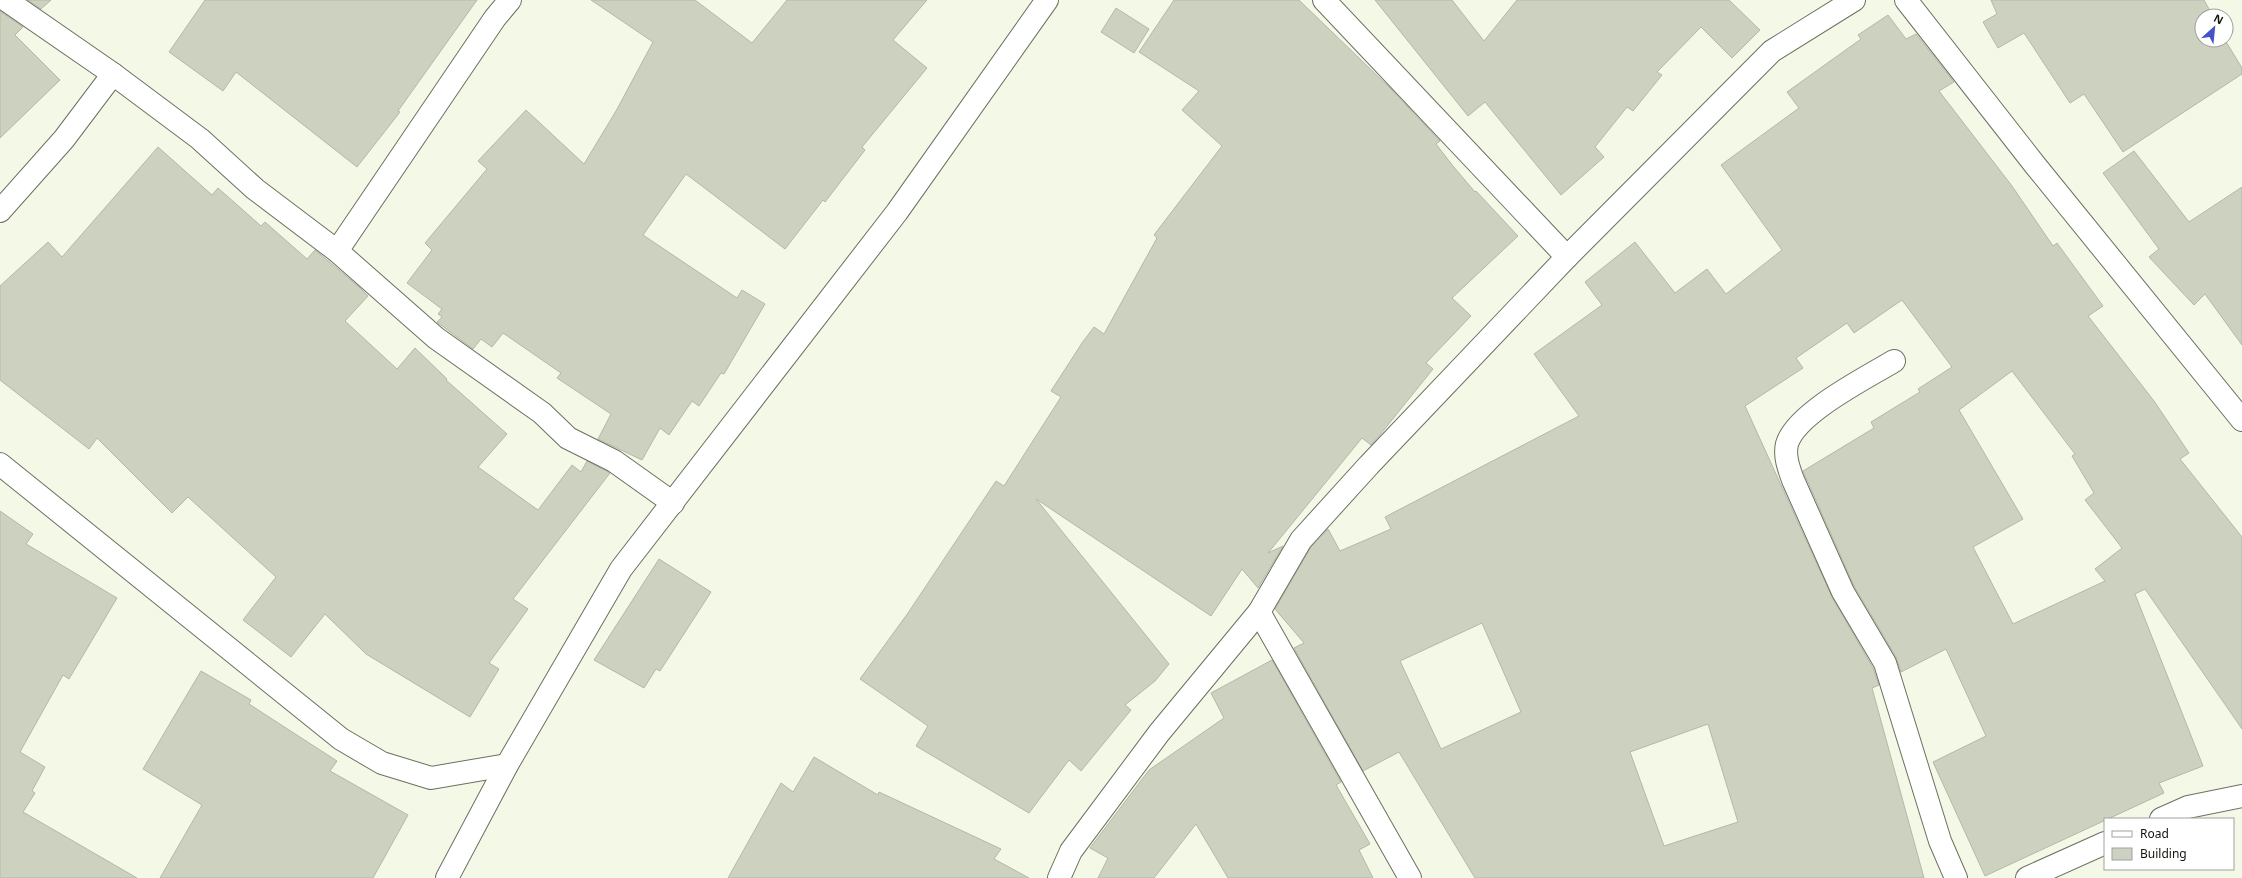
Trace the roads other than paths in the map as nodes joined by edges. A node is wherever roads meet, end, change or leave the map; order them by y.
1 (6, 0) edge
2 (510, 0) edge
3 (1048, 0) edge
4 (1324, 0) edge
5 (1854, 0) edge
6 (1906, 0) edge
7 (113, 74) junction
8 (0, 211) edge
9 (337, 251) junction
10 (1567, 257) junction
11 (1894, 361) dead end
12 (2242, 420) edge
13 (0, 464) edge
14 (673, 503) junction
15 (1259, 612) junction
16 (507, 765) junction
17 (2242, 796) edge
18 (2162, 818) edge
19 (2104, 844) edge
20 (446, 878) edge
21 (1059, 878) edge
22 (1410, 878) edge
23 (1956, 878) edge
24 (2027, 878) edge

1 - 7 street
2 - 9 street
3 - 14 street
4 - 10 street
5 - 10 street
6 - 12 street
7 - 8 street
7 - 9 street
9 - 14 street
10 - 15 street
11 - 23 street
13 - 16 street
14 - 16 street
15 - 21 street
15 - 22 street
16 - 20 street
17 - 18 street
19 - 24 street

